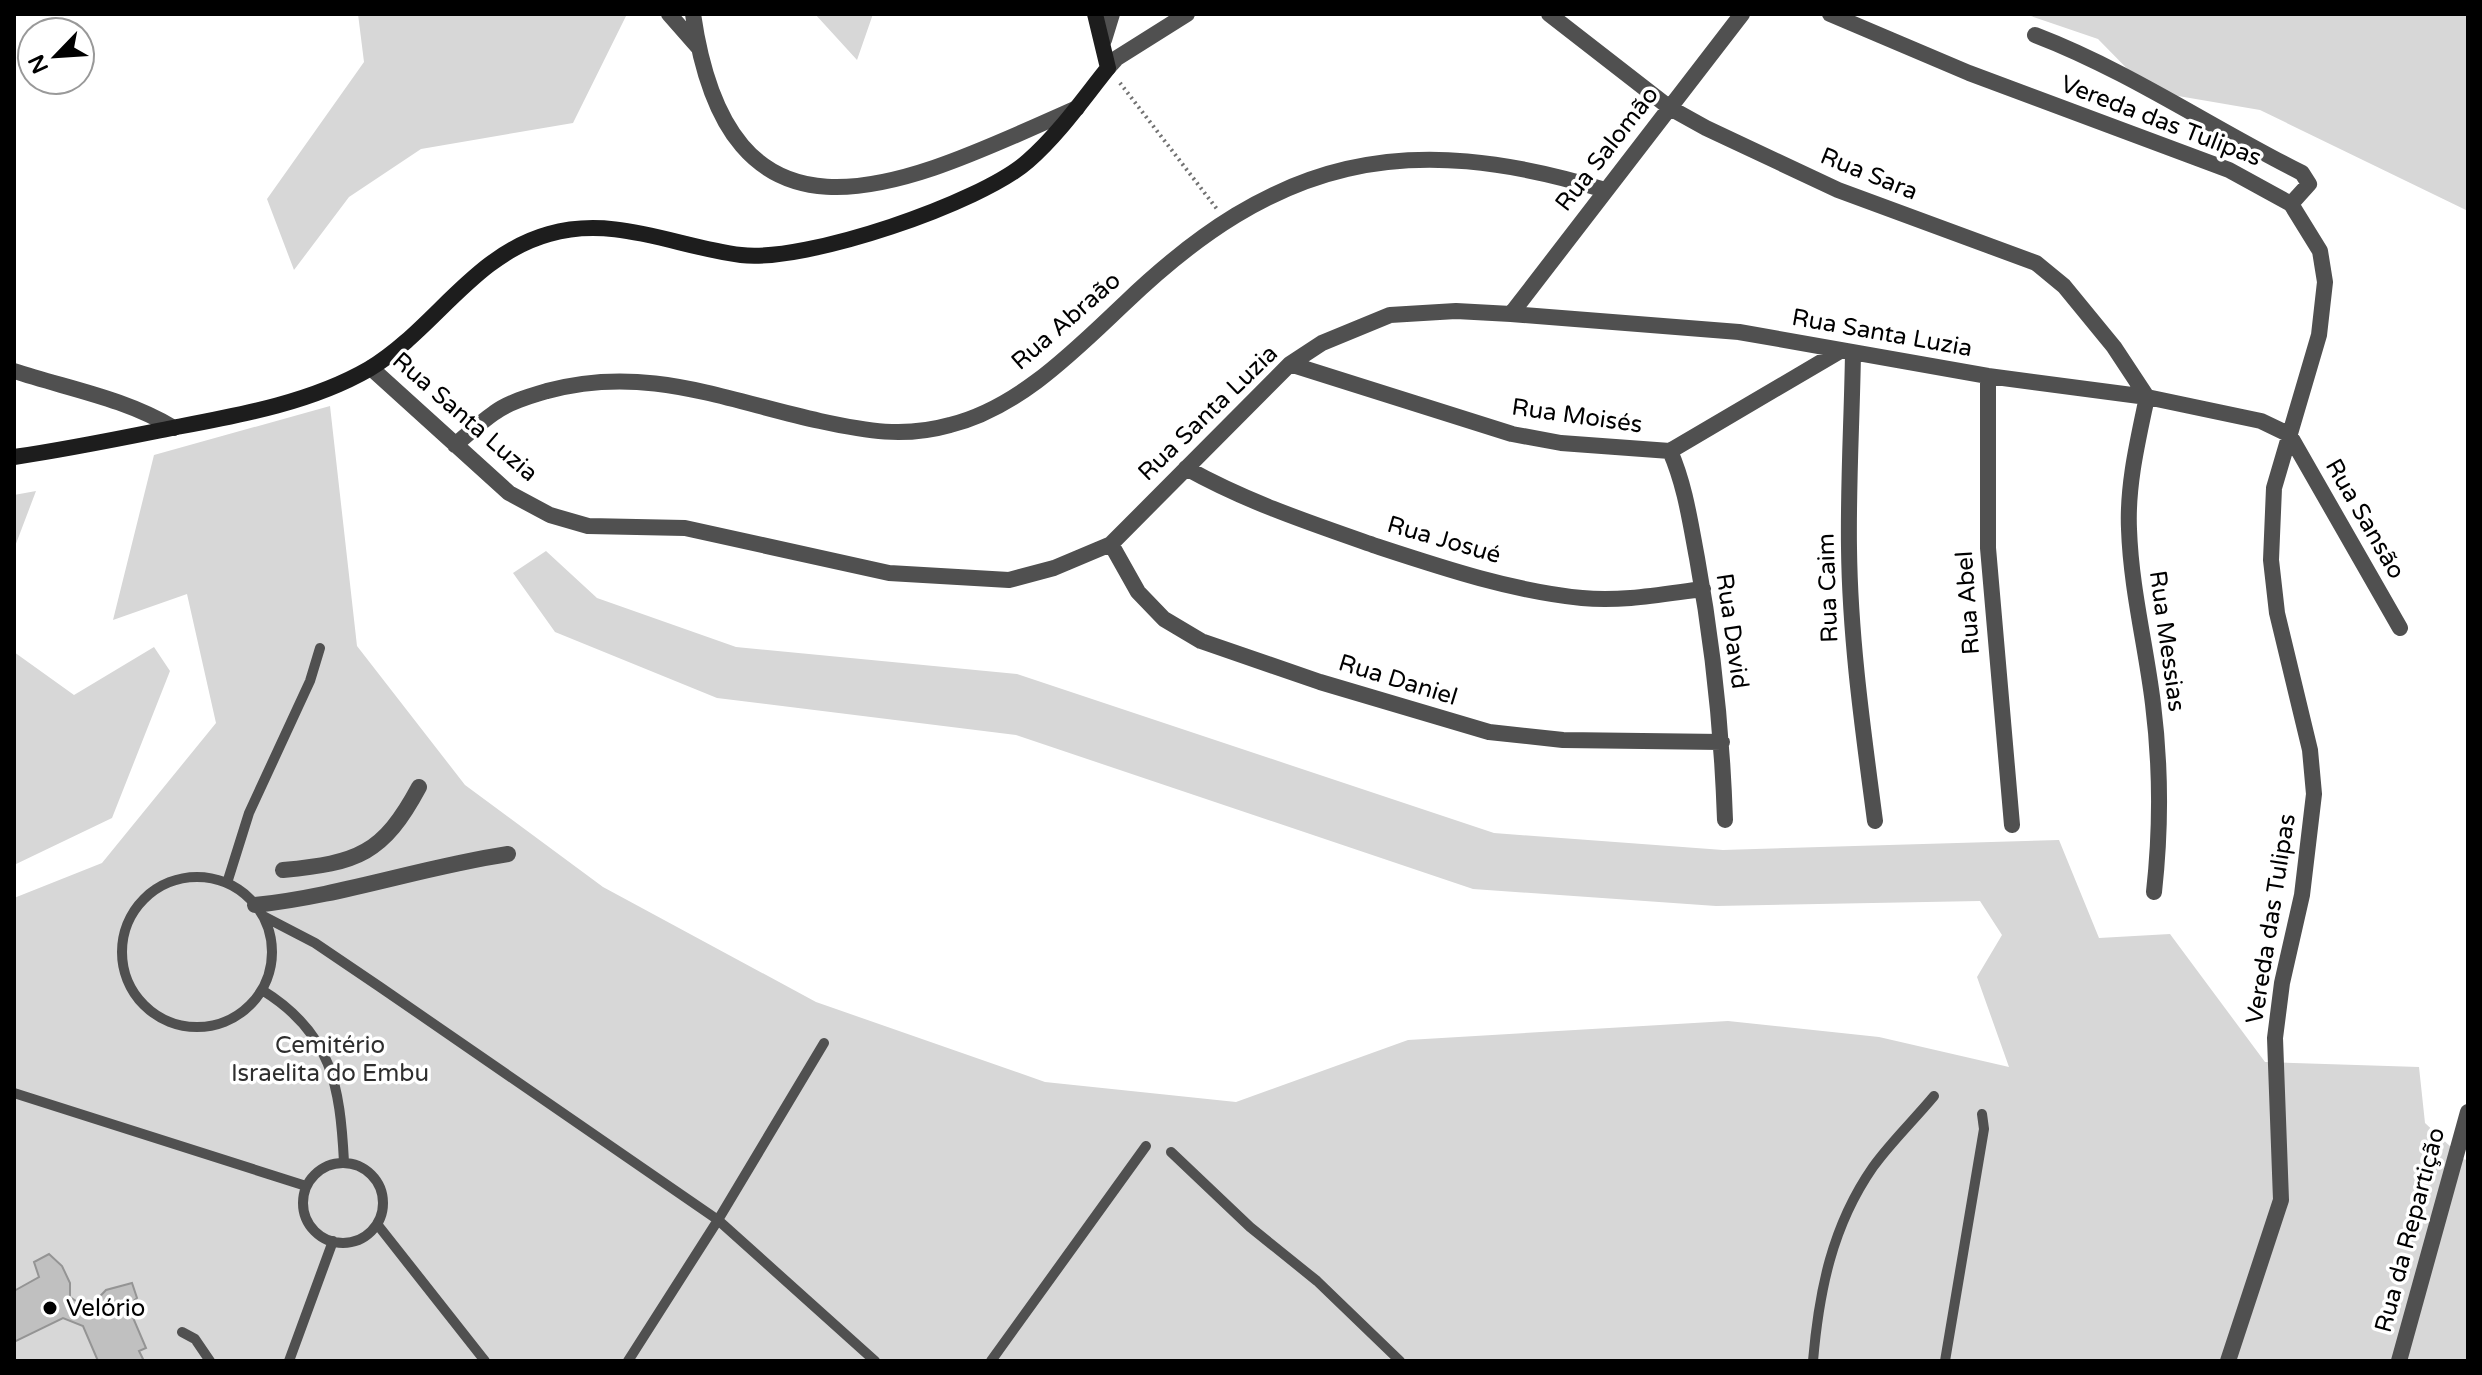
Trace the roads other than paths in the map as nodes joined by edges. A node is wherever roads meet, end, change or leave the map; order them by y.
1 (669, 14) edge
2 (693, 14) edge
3 (1095, 14) edge
4 (1112, 14) edge
5 (1187, 14) edge
6 (1549, 14) edge
7 (1742, 14) edge
8 (1830, 14) edge
9 (2035, 35) dead end
10 (1104, 40) junction
11 (698, 47) junction
12 (1108, 68) junction
13 (1077, 108) junction
14 (1670, 108) junction
15 (1605, 190) junction
16 (2291, 204) junction
17 (1511, 314) junction
18 (1846, 352) junction
19 (1290, 364) junction
20 (371, 368) junction
21 (14, 371) edge
22 (1988, 376) junction
23 (2147, 397) junction
24 (174, 428) junction
25 (2288, 434) junction
26 (455, 445) junction
27 (1670, 451) junction
28 (14, 457) edge
29 (1186, 468) junction
30 (1111, 544) junction
31 (1703, 589) junction
32 (2400, 628) dead end
33 (320, 648) dead end
34 (1722, 742) junction
35 (419, 787) dead end
36 (1725, 820) dead end
37 (1875, 821) dead end
38 (2012, 825) dead end
39 (508, 854) dead end
40 (283, 870) dead end
41 (227, 883) junction
42 (2154, 892) dead end
43 (259, 910) junction
44 (262, 990) junction
45 (824, 1043) dead end
46 (14, 1093) edge
47 (1934, 1096) dead end
48 (2468, 1112) edge
49 (1982, 1114) dead end
50 (1146, 1146) dead end
51 (1171, 1152) dead end
52 (344, 1162) junction
53 (306, 1186) junction
54 (718, 1220) junction
55 (377, 1224) junction
56 (333, 1241) junction
57 (182, 1332) dead end
58 (210, 1361) edge
59 (289, 1361) edge
60 (485, 1361) edge
61 (628, 1361) edge
62 (875, 1361) edge
63 (991, 1361) edge
64 (1400, 1361) edge
65 (1813, 1361) edge
66 (1945, 1361) edge
67 (2228, 1361) edge
68 (2399, 1361) edge

1 - 11 street
2 - 11 street
3 - 10 main road
4 - 10 street
5 - 12 street
6 - 14 street, Rua Sara
7 - 14 street, Rua Salomão
8 - 16 street, Vereda das Tulipas
9 - 16 street
10 - 12 main road
11 - 13 street
12 - 13 main road
13 - 20 main road
14 - 15 street, Rua Salomão
14 - 23 street, Rua Sara
15 - 17 street, Rua Salomão
15 - 26 street, Rua Abraão
16 - 25 street, Vereda das Tulipas
17 - 18 street, Rua Santa Luzia
17 - 19 street, Rua Santa Luzia
18 - 22 street, Rua Santa Luzia
18 - 27 street, Rua Moisés
18 - 37 street, Rua Caim
19 - 27 street, Rua Moisés
19 - 29 street, Rua Santa Luzia
20 - 24 main road
20 - 26 street, Rua Santa Luzia
21 - 24 street
22 - 23 street, Rua Santa Luzia
22 - 38 street, Rua Abel
23 - 25 street
23 - 42 street, Rua Messias
24 - 28 main road
25 - 32 street, Rua Sansão
25 - 67 street, Vereda das Tulipas
26 - 30 street, Rua Santa Luzia
27 - 31 street, Rua David
29 - 30 street, Rua Santa Luzia
29 - 31 street, Rua Josué
30 - 34 street, Rua Daniel
31 - 34 street, Rua David
33 - 41 lane
34 - 36 street, Rua David
35 - 40 street
39 - 43 street
41 - 43 lane
41 - 44 lane
43 - 44 lane
43 - 54 lane
44 - 52 lane
45 - 54 lane
46 - 53 lane
47 - 65 lane
48 - 68 street, Rua da Repartição
49 - 66 lane
50 - 63 lane
51 - 64 lane
52 - 53 lane
52 - 55 lane
53 - 56 lane
54 - 61 lane
54 - 62 lane
55 - 56 lane
55 - 60 lane
56 - 59 lane
57 - 58 lane

